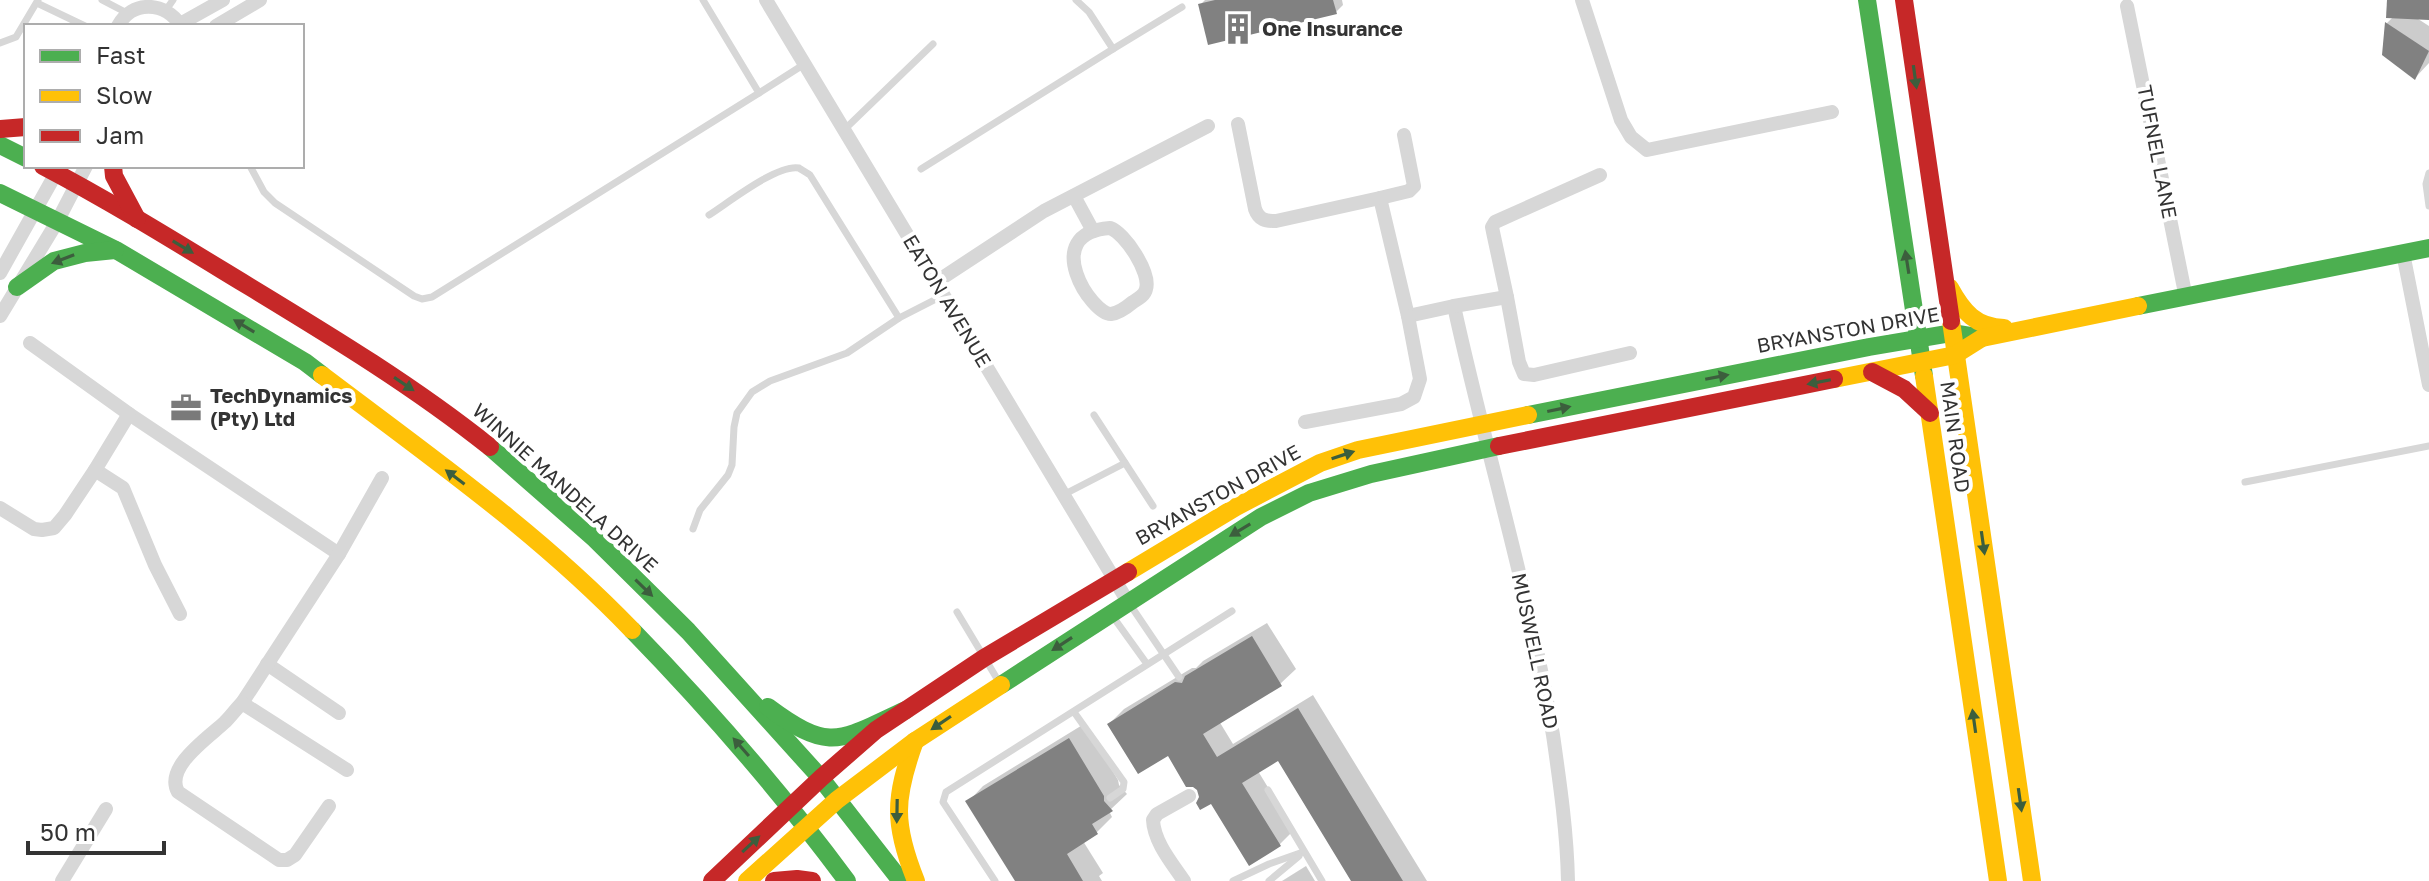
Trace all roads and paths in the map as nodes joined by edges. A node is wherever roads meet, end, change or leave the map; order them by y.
1 (102, 0) edge
2 (223, 0) edge
3 (260, 0) edge
4 (703, 0) edge
5 (766, 0) edge
6 (1076, 0) edge
7 (1582, 0) edge
8 (1867, 0) edge
9 (1904, 0) edge
10 (38, 2) edge
11 (170, 5) edge
12 (2127, 6) dead end
13 (1182, 7) dead end
14 (127, 13) junction
15 (24, 24) edge
16 (24, 24) edge
17 (81, 24) edge
18 (119, 24) edge
19 (180, 24) edge
20 (182, 24) edge
21 (219, 24) edge
22 (0, 43) edge
23 (933, 44) dead end
24 (1113, 49) junction
25 (803, 65) junction
26 (759, 93) junction
27 (1832, 112) dead end
28 (1238, 124) dead end
29 (1208, 126) dead end
30 (24, 127) edge
31 (0, 129) edge
32 (844, 131) junction
33 (1404, 135) dead end
34 (0, 145) edge
35 (24, 157) edge
36 (53, 168) edge
37 (85, 168) edge
38 (113, 168) edge
39 (251, 168) edge
40 (921, 169) dead end
41 (2429, 173) edge
42 (1600, 175) dead end
43 (77, 184) junction
44 (0, 193) edge
45 (1074, 196) junction
46 (1380, 198) junction
47 (2429, 206) edge
48 (36, 212) junction
49 (709, 215) dead end
50 (138, 220) junction
51 (57, 222) junction
52 (1093, 231) junction
53 (2429, 248) edge
54 (116, 250) junction
55 (2403, 253) junction
56 (0, 273) edge
57 (1943, 274) junction
58 (17, 287) junction
59 (940, 288) junction
60 (1507, 297) junction
61 (2186, 298) junction
62 (1454, 306) junction
63 (0, 316) edge
64 (1408, 316) junction
65 (899, 318) junction
66 (2034, 328) junction
67 (1952, 333) junction
68 (1982, 338) junction
69 (1919, 339) junction
70 (30, 343) dead end
71 (1630, 353) dead end
72 (1955, 355) junction
73 (1922, 361) junction
74 (1870, 371) junction
75 (2429, 385) edge
76 (1930, 413) junction
77 (129, 414) junction
78 (1094, 415) dead end
79 (1305, 422) dead end
80 (1482, 424) junction
81 (2429, 446) edge
82 (1488, 448) junction
83 (1125, 463) junction
84 (95, 470) junction
85 (382, 478) dead end
86 (2245, 482) dead end
87 (1063, 495) junction
88 (1153, 506) dead end
89 (0, 508) edge
90 (693, 529) dead end
91 (339, 554) junction
92 (1113, 580) junction
93 (1128, 602) junction
94 (1232, 611) dead end
95 (957, 612) dead end
96 (1110, 613) junction
97 (180, 614) dead end
98 (1164, 653) junction
99 (984, 658) junction
100 (267, 664) junction
101 (1147, 664) junction
102 (1179, 677) dead end
103 (1000, 684) junction
104 (738, 685) junction
105 (242, 703) junction
106 (906, 710) junction
107 (1074, 712) junction
108 (339, 713) dead end
109 (915, 741) junction
110 (347, 770) dead end
111 (821, 778) junction
112 (1268, 790) dead end
113 (1189, 796) dead end
114 (1110, 798) dead end
115 (837, 800) junction
116 (329, 806) dead end
117 (791, 806) junction
118 (106, 809) dead end
119 (806, 827) junction
120 (1303, 852) junction
121 (62, 881) edge
122 (712, 881) edge
123 (747, 881) edge
124 (774, 881) edge
125 (812, 881) edge
126 (847, 881) edge
127 (901, 881) edge
128 (916, 881) edge
129 (995, 881) edge
130 (1184, 881) edge
131 (1233, 881) edge
132 (1269, 881) edge
133 (1322, 881) edge
134 (1568, 881) edge
135 (1998, 881) edge
136 (2032, 881) edge

1 - 14 lane
2 - 20 street
3 - 21 street
4 - 26 lane
5 - 25 street, EATON AVENUE
6 - 24 lane
7 - 27 street
69 -> 8 main road, MAIN ROAD
9 -> 57 main road, MAIN ROAD
10 - 15 lane
10 - 17 lane
11 - 14 street
11 - 19 street
12 - 61 street, TUFNEL LANE
13 - 24 lane
14 - 18 street
16 - 22 lane
23 - 32 lane
24 - 40 lane
25 - 26 lane
25 - 32 street, EATON AVENUE
26 - 39 lane
28 - 46 street
29 - 45 street
30 - 31 main road
32 - 59 street, EATON AVENUE
33 - 46 street
34 - 35 main road
36 - 43 main road, WINNIE MANDELA DRIVE
36 - 48 street
37 - 43 street
38 - 50 main road
41 - 47 lane
42 - 60 street
43 - 50 main road, WINNIE MANDELA DRIVE
43 - 51 street
44 - 48 main road
45 - 52 street
45 - 59 street
46 - 64 street
48 - 51 main road
48 - 56 street
49 - 65 lane
50 -> 104 main road, WINNIE MANDELA DRIVE
51 - 54 main road
51 - 58 street
52 - 52 street
53 - 55 main road, BRYANSTON DRIVE
54 -> 58 main road
117 -> 54 main road
55 - 61 main road, BRYANSTON DRIVE
55 - 75 street
57 - 66 main road
57 - 67 main road, MAIN ROAD
58 - 63 street
59 - 65 lane
59 - 87 street, EATON AVENUE
60 - 62 street
60 - 71 street
61 - 66 main road, BRYANSTON DRIVE
62 - 64 street
62 - 80 street, MUSWELL ROAD
64 - 79 street
65 - 90 lane
66 - 68 main road, BRYANSTON DRIVE
67 - 68 main road, BRYANSTON DRIVE
67 - 69 main road, BRYANSTON DRIVE
67 - 72 main road, MAIN ROAD
68 - 72 main road, BRYANSTON DRIVE
69 - 73 main road, MAIN ROAD
80 -> 69 main road, BRYANSTON DRIVE
70 - 77 street
72 - 73 main road, BRYANSTON DRIVE
72 -> 136 main road, MAIN ROAD
73 - 74 main road, BRYANSTON DRIVE
73 - 76 main road, MAIN ROAD
74 - 76 main road
74 -> 82 main road, BRYANSTON DRIVE
135 -> 76 main road, MAIN ROAD
77 - 84 street
77 - 91 street
78 - 83 lane
80 - 82 street, MUSWELL ROAD
92 -> 80 main road, BRYANSTON DRIVE
81 - 86 lane
82 -> 93 main road, BRYANSTON DRIVE
82 - 134 street, MUSWELL ROAD
83 - 87 lane
83 - 88 lane
84 - 89 street
84 - 97 street
85 - 91 street
87 - 92 street, EATON AVENUE
91 - 100 street
92 - 93 street, EATON AVENUE
92 - 99 main road, BRYANSTON DRIVE
93 - 96 main road, BRYANSTON DRIVE
93 - 98 lane
94 - 98 lane
95 - 99 lane
96 - 101 lane
96 -> 103 main road, BRYANSTON DRIVE
98 - 101 lane
98 - 102 lane
99 - 103 lane
99 - 106 main road, BRYANSTON DRIVE
100 - 105 street
100 - 108 street
101 - 107 lane
103 -> 109 main road, BRYANSTON DRIVE
104 - 106 main road
104 - 111 main road, WINNIE MANDELA DRIVE
105 - 110 street
105 - 116 street
106 - 111 main road, BRYANSTON DRIVE
107 - 114 lane
107 - 129 lane
109 - 115 main road, BRYANSTON DRIVE
109 -> 128 main road
111 - 115 main road, WINNIE MANDELA DRIVE
111 - 117 main road, BRYANSTON DRIVE
112 - 120 lane
113 - 130 street
115 - 119 main road, BRYANSTON DRIVE
115 - 127 main road, WINNIE MANDELA DRIVE
117 - 119 main road
122 -> 117 main road, BRYANSTON DRIVE
118 - 121 street
119 - 123 main road, BRYANSTON DRIVE
119 - 126 main road
120 - 131 lane
120 - 132 lane
120 - 133 lane
124 - 125 main road

